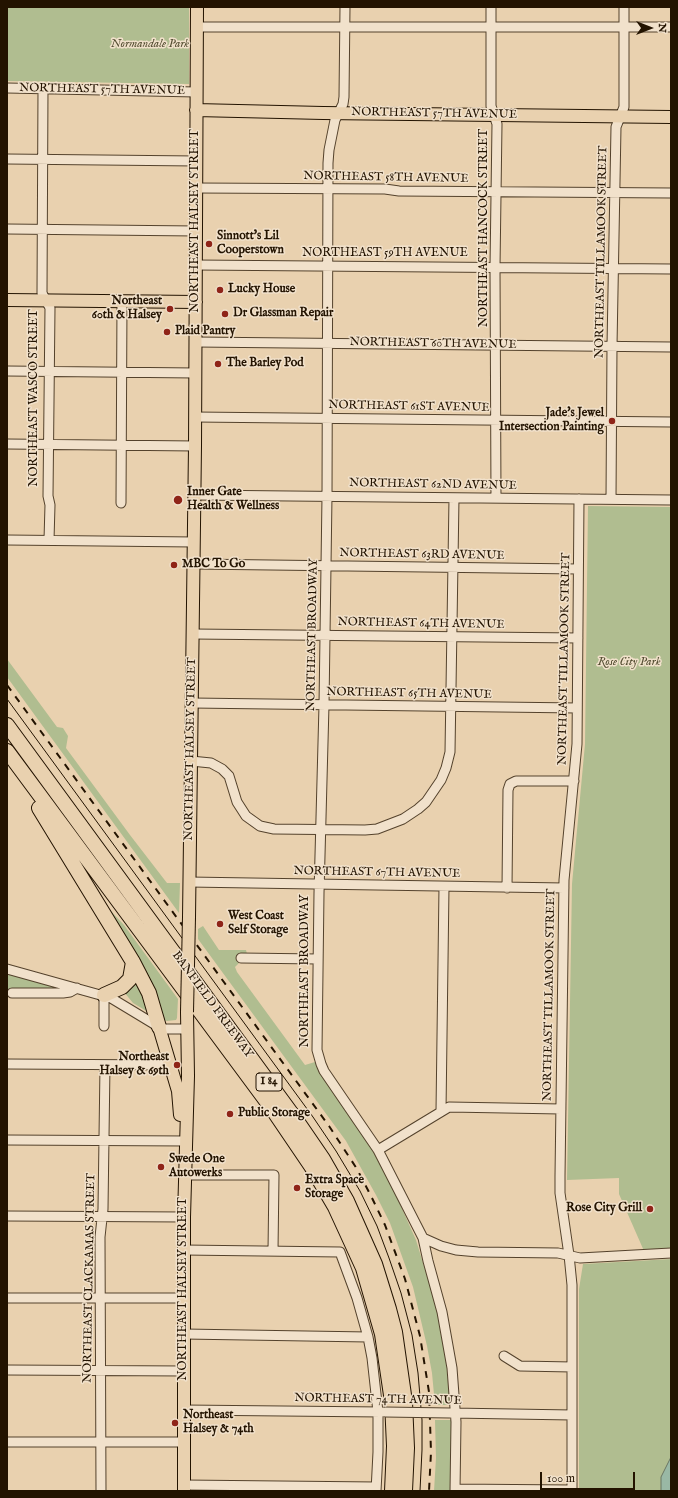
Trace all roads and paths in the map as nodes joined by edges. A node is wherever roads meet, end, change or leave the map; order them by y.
1 (197, 7) edge
2 (345, 7) edge
3 (491, 7) edge
4 (624, 7) edge
5 (197, 27) junction
6 (624, 27) junction
7 (671, 27) edge
8 (345, 28) junction
9 (491, 28) junction
10 (7, 88) edge
11 (43, 89) junction
12 (196, 92) junction
13 (196, 110) junction
14 (338, 113) junction
15 (494, 115) junction
16 (620, 116) junction
17 (671, 117) edge
18 (7, 159) edge
19 (42, 159) junction
20 (196, 161) junction
21 (196, 188) junction
22 (328, 188) junction
23 (497, 192) junction
24 (614, 193) junction
25 (671, 193) edge
26 (7, 229) edge
27 (42, 229) junction
28 (196, 231) junction
29 (196, 265) junction
30 (328, 265) junction
31 (495, 267) junction
32 (613, 268) junction
33 (671, 269) edge
34 (7, 300) edge
35 (45, 300) junction
36 (122, 301) junction
37 (196, 302) junction
38 (196, 342) junction
39 (327, 343) junction
40 (496, 345) junction
41 (612, 346) junction
42 (671, 347) edge
43 (7, 371) edge
44 (49, 372) junction
45 (122, 373) junction
46 (196, 373) junction
47 (195, 417) junction
48 (327, 418) junction
49 (496, 420) junction
50 (612, 421) junction
51 (671, 422) edge
52 (7, 444) edge
53 (48, 445) junction
54 (121, 446) junction
55 (195, 446) junction
56 (194, 495) junction
57 (327, 496) junction
58 (454, 498) junction
59 (496, 498) junction
60 (579, 499) junction
61 (611, 499) junction
62 (671, 500) edge
63 (121, 503) dead end
64 (7, 540) edge
65 (49, 540) junction
66 (194, 542) junction
67 (194, 564) junction
68 (326, 566) junction
69 (453, 567) junction
70 (578, 569) junction
71 (193, 634) junction
72 (325, 636) junction
73 (452, 637) junction
74 (578, 638) junction
75 (192, 703) junction
76 (324, 705) junction
77 (451, 706) junction
78 (577, 708) junction
79 (7, 726) edge
80 (7, 751) edge
81 (7, 759) edge
82 (191, 761) junction
83 (574, 782) junction
84 (320, 830) junction
85 (189, 882) junction
86 (319, 884) junction
87 (444, 886) junction
88 (507, 888) junction
89 (564, 888) junction
90 (241, 958) dead end
91 (318, 959) junction
92 (133, 962) junction
93 (7, 969) edge
94 (77, 988) junction
95 (12, 993) dead end
96 (104, 995) junction
97 (104, 1026) dead end
98 (160, 1027) junction
99 (187, 1029) junction
100 (7, 1064) edge
101 (105, 1065) junction
102 (172, 1066) junction
103 (561, 1109) junction
104 (440, 1111) junction
105 (7, 1140) edge
106 (103, 1140) junction
107 (187, 1141) junction
108 (378, 1150) junction
109 (185, 1175) junction
110 (7, 1216) edge
111 (102, 1216) junction
112 (184, 1217) junction
113 (423, 1238) junction
114 (184, 1250) junction
115 (273, 1251) junction
116 (671, 1253) edge
117 (569, 1255) junction
118 (7, 1298) edge
119 (100, 1298) junction
120 (184, 1298) junction
121 (184, 1334) junction
122 (368, 1337) junction
123 (504, 1356) dead end
124 (572, 1367) junction
125 (7, 1370) edge
126 (100, 1370) junction
127 (184, 1371) junction
128 (184, 1410) junction
129 (381, 1412) junction
130 (453, 1413) junction
131 (572, 1414) junction
132 (7, 1442) edge
133 (101, 1442) junction
134 (184, 1442) junction
135 (184, 1488) edge
136 (376, 1489) edge
137 (455, 1490) edge
138 (101, 1491) edge
139 (392, 1491) edge
140 (405, 1491) edge
141 (572, 1491) edge

1 - 5 main road, NORTHEAST HALSEY STREET
2 - 8 street, NORTHEAST BROADWAY
3 - 9 street, NORTHEAST HANCOCK STREET
4 - 6 street, NORTHEAST TILLAMOOK STREET
5 - 8 street
5 - 12 main road, NORTHEAST HALSEY STREET
6 - 7 street
6 - 9 street
6 - 16 street, NORTHEAST TILLAMOOK STREET
8 - 9 street
8 - 14 street, NORTHEAST BROADWAY
9 - 15 street, NORTHEAST HANCOCK STREET
10 - 11 street, NORTHEAST 57TH AVENUE
11 - 12 street, NORTHEAST 57TH AVENUE
11 - 19 street, NORTHEAST WASCO STREET
12 - 13 main road, NORTHEAST HALSEY STREET
13 - 14 main road, NORTHEAST 57TH AVENUE
13 - 20 main road, NORTHEAST HALSEY STREET
14 - 15 main road, NORTHEAST 57TH AVENUE
14 - 22 street, NORTHEAST BROADWAY
15 - 16 main road, NORTHEAST 57TH AVENUE
15 - 23 street, NORTHEAST HANCOCK STREET
16 - 17 main road, NORTHEAST 57TH AVENUE
16 - 24 street, NORTHEAST TILLAMOOK STREET
18 - 19 street
19 - 20 street
19 - 27 street, NORTHEAST WASCO STREET
20 - 21 main road, NORTHEAST HALSEY STREET
21 - 22 street, NORTHEAST 58TH AVENUE
21 - 28 main road, NORTHEAST HALSEY STREET
22 - 23 street, NORTHEAST 58TH AVENUE
22 - 30 street, NORTHEAST BROADWAY
23 - 24 street, NORTHEAST 58TH AVENUE
23 - 31 street, NORTHEAST HANCOCK STREET
24 - 25 street, NORTHEAST 58TH AVENUE
24 - 32 street, NORTHEAST TILLAMOOK STREET
26 - 27 street
27 - 28 street
27 - 35 street, NORTHEAST WASCO STREET
28 - 29 main road, NORTHEAST HALSEY STREET
29 - 30 street, NORTHEAST 59TH AVENUE
29 - 37 main road, NORTHEAST HALSEY STREET
30 - 31 street, NORTHEAST 59TH AVENUE
30 - 39 street, NORTHEAST BROADWAY
31 - 32 street, NORTHEAST 59TH AVENUE
31 - 40 street, NORTHEAST HANCOCK STREET
32 - 33 street, NORTHEAST 59TH AVENUE
32 - 41 street, NORTHEAST TILLAMOOK STREET
34 - 35 main road
35 - 36 main road
35 - 44 street, NORTHEAST WASCO STREET
36 - 37 main road
36 - 45 street
37 - 38 main road, NORTHEAST HALSEY STREET
38 - 39 street, NORTHEAST 60TH AVENUE
38 - 46 main road, NORTHEAST HALSEY STREET
39 - 40 street, NORTHEAST 60TH AVENUE
39 - 48 street, NORTHEAST BROADWAY
40 - 41 street, NORTHEAST 60TH AVENUE
40 - 49 street, NORTHEAST HANCOCK STREET
41 - 42 street, NORTHEAST 60TH AVENUE
41 - 50 street, NORTHEAST TILLAMOOK STREET
43 - 44 street
44 - 45 street
44 - 53 street, NORTHEAST WASCO STREET
45 - 46 street
45 - 54 street
46 - 47 main road, NORTHEAST HALSEY STREET
47 - 48 street, NORTHEAST 61ST AVENUE
47 - 55 main road, NORTHEAST HALSEY STREET
48 - 49 street, NORTHEAST 61ST AVENUE
48 - 57 street, NORTHEAST BROADWAY
49 - 50 street, NORTHEAST 61ST AVENUE
49 - 59 street, NORTHEAST HANCOCK STREET
50 - 51 street, NORTHEAST 61ST AVENUE
50 - 61 street, NORTHEAST TILLAMOOK STREET
52 - 53 street
53 - 54 street
53 - 65 street, NORTHEAST WASCO STREET
54 - 55 street
54 - 63 street
55 - 56 main road, NORTHEAST HALSEY STREET
56 - 57 street, NORTHEAST 62ND AVENUE
56 - 66 main road, NORTHEAST HALSEY STREET
57 - 58 street, NORTHEAST 62ND AVENUE
57 - 68 street, NORTHEAST BROADWAY
58 - 59 street, NORTHEAST 62ND AVENUE
58 - 69 street
59 - 60 street, NORTHEAST 62ND AVENUE
60 - 61 street, NORTHEAST 62ND AVENUE
60 - 70 street, NORTHEAST TILLAMOOK STREET
61 - 62 street, NORTHEAST 62ND AVENUE
64 - 65 street
65 - 66 street
66 - 67 main road, NORTHEAST HALSEY STREET
67 - 68 street, NORTHEAST 63RD AVENUE
67 - 71 main road, NORTHEAST HALSEY STREET
68 - 69 street, NORTHEAST 63RD AVENUE
68 - 72 street, NORTHEAST BROADWAY
69 - 70 street, NORTHEAST 63RD AVENUE
69 - 73 street
70 - 74 street, NORTHEAST TILLAMOOK STREET
71 - 72 street, NORTHEAST 64TH AVENUE
71 - 75 main road, NORTHEAST HALSEY STREET
72 - 73 street, NORTHEAST 64TH AVENUE
72 - 76 street, NORTHEAST BROADWAY
73 - 74 street, NORTHEAST 64TH AVENUE
73 - 77 street
74 - 78 street, NORTHEAST TILLAMOOK STREET
75 - 76 street, NORTHEAST 65TH AVENUE
75 - 82 main road, NORTHEAST HALSEY STREET
76 - 77 street, NORTHEAST 65TH AVENUE
76 - 84 street, NORTHEAST BROADWAY
77 - 78 street, NORTHEAST 65TH AVENUE
77 - 84 street
78 - 83 street, NORTHEAST TILLAMOOK STREET
79 - 140 highway, BANFIELD FREEWAY / I 84
80 - 139 highway, BANFIELD FREEWAY / I 84
81 - 92 highway
82 - 84 street
82 - 85 main road, NORTHEAST HALSEY STREET
83 - 88 street
83 - 89 street, NORTHEAST TILLAMOOK STREET
84 - 86 street, NORTHEAST BROADWAY
85 - 86 street, NORTHEAST 67TH AVENUE
85 - 99 main road, NORTHEAST HALSEY STREET, bridge
86 - 87 street, NORTHEAST 67TH AVENUE
86 - 91 street, NORTHEAST BROADWAY
87 - 88 street, NORTHEAST 67TH AVENUE
87 - 104 street
88 - 89 street, NORTHEAST 67TH AVENUE
89 - 103 street, NORTHEAST TILLAMOOK STREET
90 - 91 street
91 - 108 street, NORTHEAST BROADWAY
92 - 96 highway
92 - 98 highway
93 - 94 street
94 - 95 street
94 - 96 street
96 - 97 street
96 - 98 street
98 - 99 street
98 - 102 main road
99 - 107 main road, NORTHEAST HALSEY STREET
100 - 101 street
101 - 102 street
101 - 106 street, NORTHEAST CLACKAMAS STREET
102 - 107 main road
103 - 104 street
103 - 117 street, NORTHEAST TILLAMOOK STREET
104 - 108 street
105 - 106 street
106 - 107 street
106 - 111 street, NORTHEAST CLACKAMAS STREET
107 - 109 main road, NORTHEAST HALSEY STREET
108 - 113 street, NORTHEAST BROADWAY
109 - 112 main road, NORTHEAST HALSEY STREET
109 - 115 street
110 - 111 street
111 - 112 street
111 - 119 street, NORTHEAST CLACKAMAS STREET
112 - 114 main road, NORTHEAST HALSEY STREET
113 - 117 street
113 - 130 street, NORTHEAST BROADWAY
114 - 115 street
114 - 120 main road, NORTHEAST HALSEY STREET
115 - 122 street
116 - 117 street
117 - 124 street, NORTHEAST TILLAMOOK STREET
118 - 119 street
119 - 120 street
119 - 126 street, NORTHEAST CLACKAMAS STREET
120 - 121 main road, NORTHEAST HALSEY STREET
121 - 122 street
121 - 127 main road, NORTHEAST HALSEY STREET
122 - 129 street
123 - 124 street
124 - 131 street, NORTHEAST TILLAMOOK STREET
125 - 126 street
126 - 127 street
126 - 133 street, NORTHEAST CLACKAMAS STREET
127 - 128 main road, NORTHEAST HALSEY STREET
128 - 129 street, NORTHEAST 74TH AVENUE
128 - 134 main road, NORTHEAST HALSEY STREET
129 - 130 street, NORTHEAST 74TH AVENUE, bridge
129 - 136 street
130 - 131 street, NORTHEAST 74TH AVENUE
130 - 137 street, NORTHEAST BROADWAY
131 - 141 street, NORTHEAST TILLAMOOK STREET
132 - 133 street
133 - 134 street
133 - 138 street, NORTHEAST CLACKAMAS STREET
134 - 135 main road, NORTHEAST HALSEY STREET
135 - 136 street
137 - 141 street

